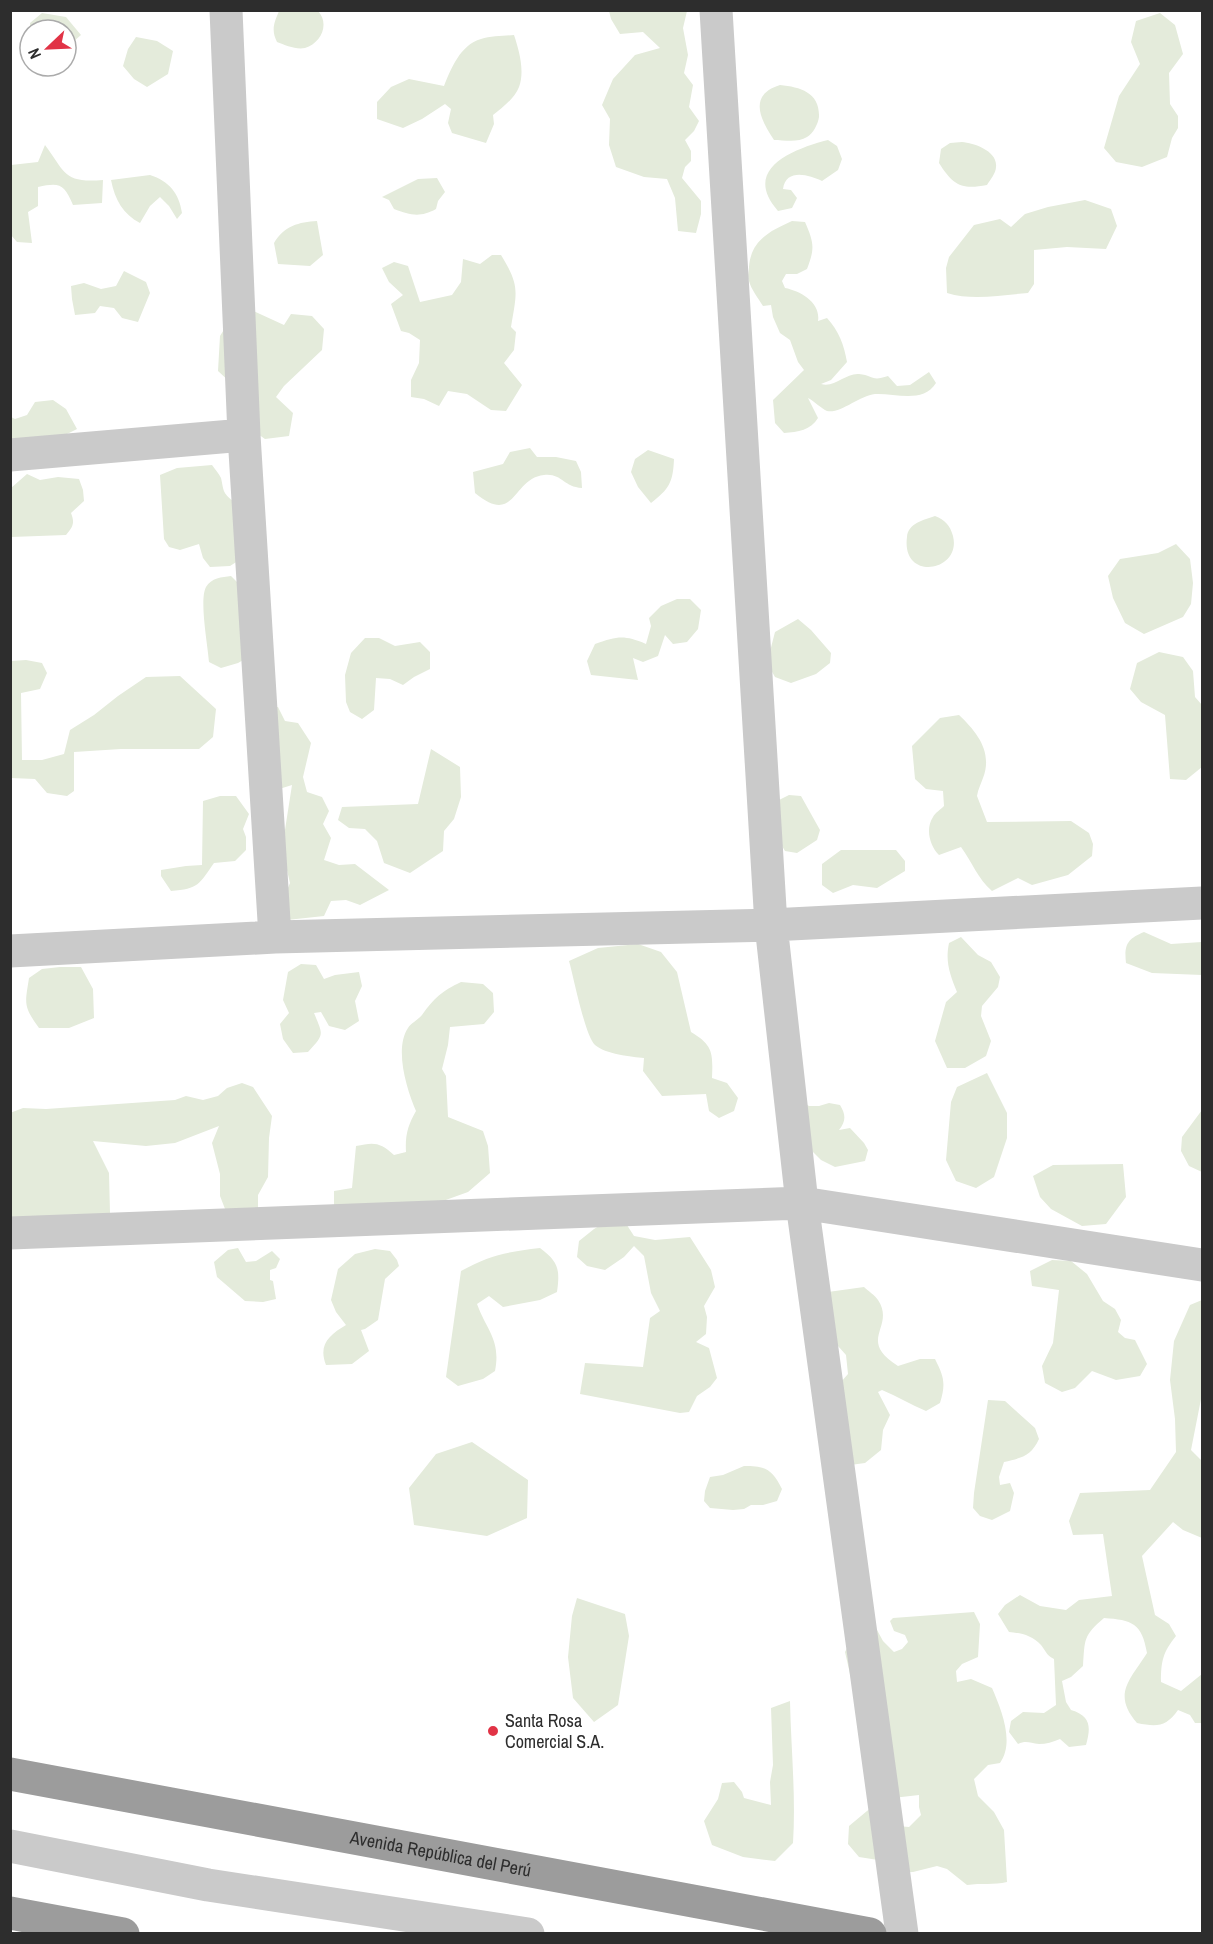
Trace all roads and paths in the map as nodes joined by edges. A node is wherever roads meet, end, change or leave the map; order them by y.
1 (226, 10) edge
2 (716, 10) edge
3 (244, 435) junction
4 (10, 455) edge
5 (1203, 903) edge
6 (771, 925) junction
7 (275, 937) junction
8 (10, 951) edge
9 (802, 1203) junction
10 (10, 1233) edge
11 (1203, 1265) edge
12 (10, 1774) edge
13 (10, 1846) edge
14 (10, 1913) edge
15 (123, 1934) edge
16 (528, 1934) edge
17 (870, 1934) edge
18 (902, 1934) edge

1 - 3 street
2 - 6 street
3 - 4 street
3 - 7 street
5 - 6 street
6 - 7 street
6 - 9 street
7 - 8 street
9 - 10 street
9 - 11 street
9 - 18 street
12 - 17 highway, Avenida República del Perú
13 - 16 street
14 - 15 highway

